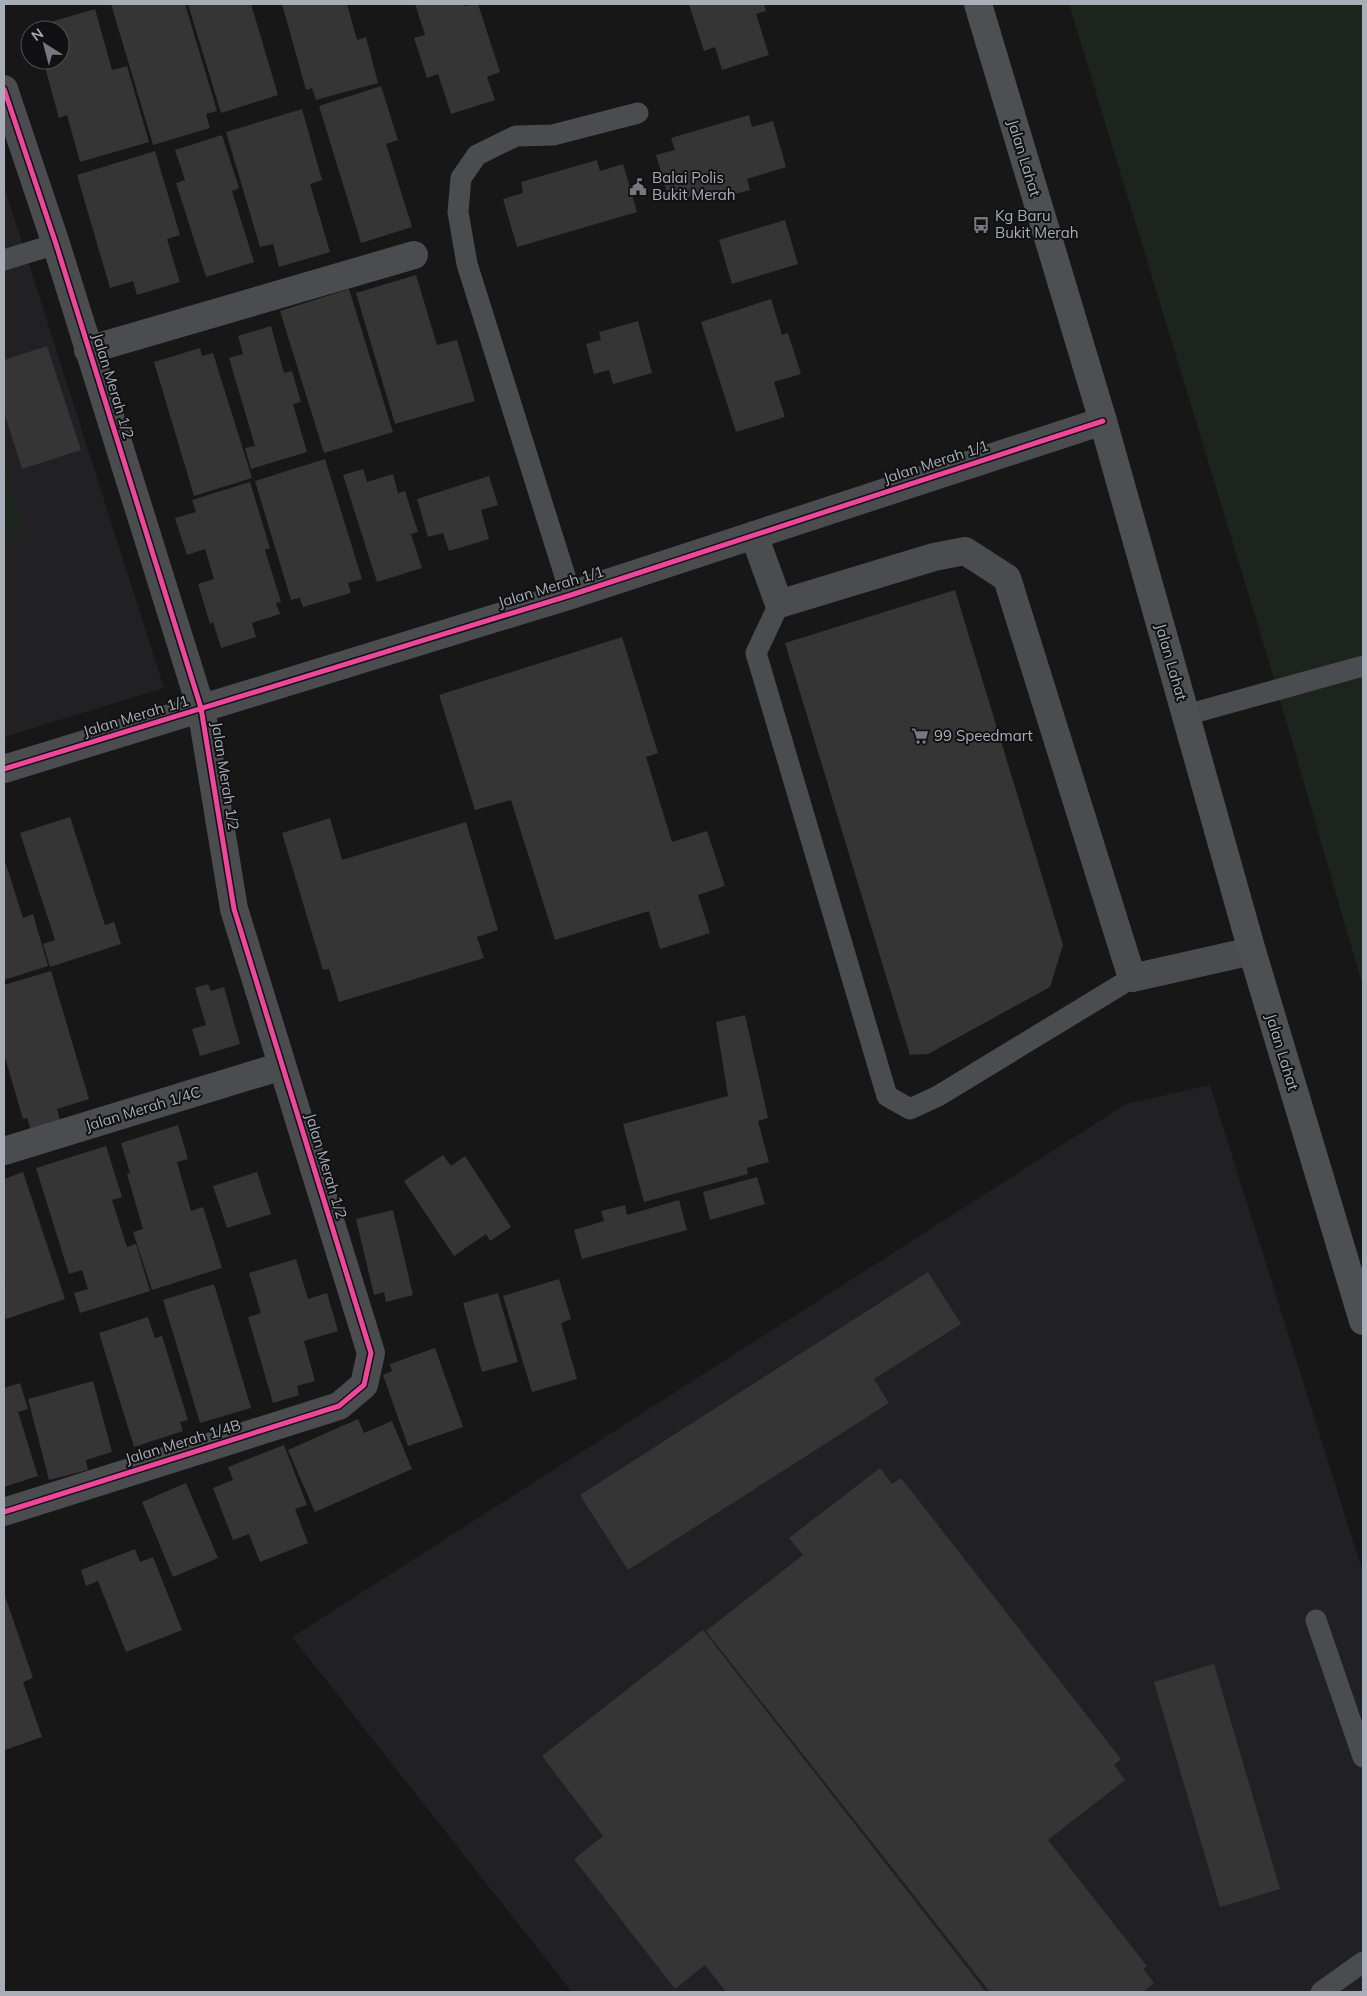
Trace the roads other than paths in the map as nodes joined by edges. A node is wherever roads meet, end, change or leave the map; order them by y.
1 (978, 4) edge
2 (4, 89) edge
3 (638, 113) dead end
4 (56, 244) junction
5 (414, 255) dead end
6 (4, 260) edge
7 (88, 350) junction
8 (1103, 421) junction
9 (754, 535) junction
10 (571, 595) junction
11 (779, 604) junction
12 (1363, 666) edge
13 (201, 708) junction
14 (1186, 716) junction
15 (4, 770) edge
16 (1252, 951) junction
17 (1132, 978) junction
18 (282, 1066) junction
19 (4, 1151) edge
20 (1363, 1321) edge
21 (364, 1385) joint
22 (4, 1512) edge
23 (1316, 1620) dead end
24 (1363, 1756) edge
25 (1363, 1962) edge
26 (1321, 1992) edge

1 - 8 main road, Jalan Lahat
2 - 4 street, Jalan Merah 1/2
3 - 10 lane
4 - 6 lane
4 - 7 street, Jalan Merah 1/2
5 - 7 street
7 - 13 street, Jalan Merah 1/2
8 - 9 street, Jalan Merah 1/1
8 - 14 main road, Jalan Lahat
9 - 10 street, Jalan Merah 1/1
9 - 11 street
10 - 13 street, Jalan Merah 1/1
11 - 17 street
11 - 17 lane
12 - 14 lane
13 - 15 street, Jalan Merah 1/1
13 - 18 street, Jalan Merah 1/2
14 - 16 main road, Jalan Lahat
16 - 17 street
16 - 20 main road, Jalan Lahat
18 - 19 street, Jalan Merah 1/4C
18 - 21 street, Jalan Merah 1/2
21 - 22 street, Jalan Merah 1/4B
23 - 24 lane
25 - 26 lane

